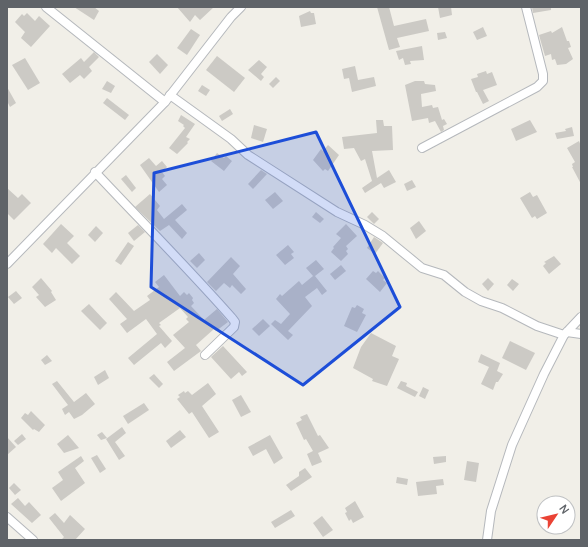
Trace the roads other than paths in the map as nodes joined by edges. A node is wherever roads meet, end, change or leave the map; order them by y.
1 (46, 7) edge
2 (241, 7) edge
3 (526, 7) edge
4 (170, 95) junction
5 (165, 102) junction
6 (422, 148) dead end
7 (95, 172) junction
8 (7, 264) edge
9 (581, 317) edge
10 (565, 334) junction
11 (581, 334) edge
12 (205, 355) dead end
13 (7, 517) edge
14 (34, 540) edge
15 (487, 540) edge

1 - 5 street
2 - 4 street
3 - 6 street
4 - 5 street
4 - 10 street
5 - 7 street
7 - 8 street
7 - 12 street
9 - 10 street
10 - 11 street
10 - 15 street
13 - 14 street

